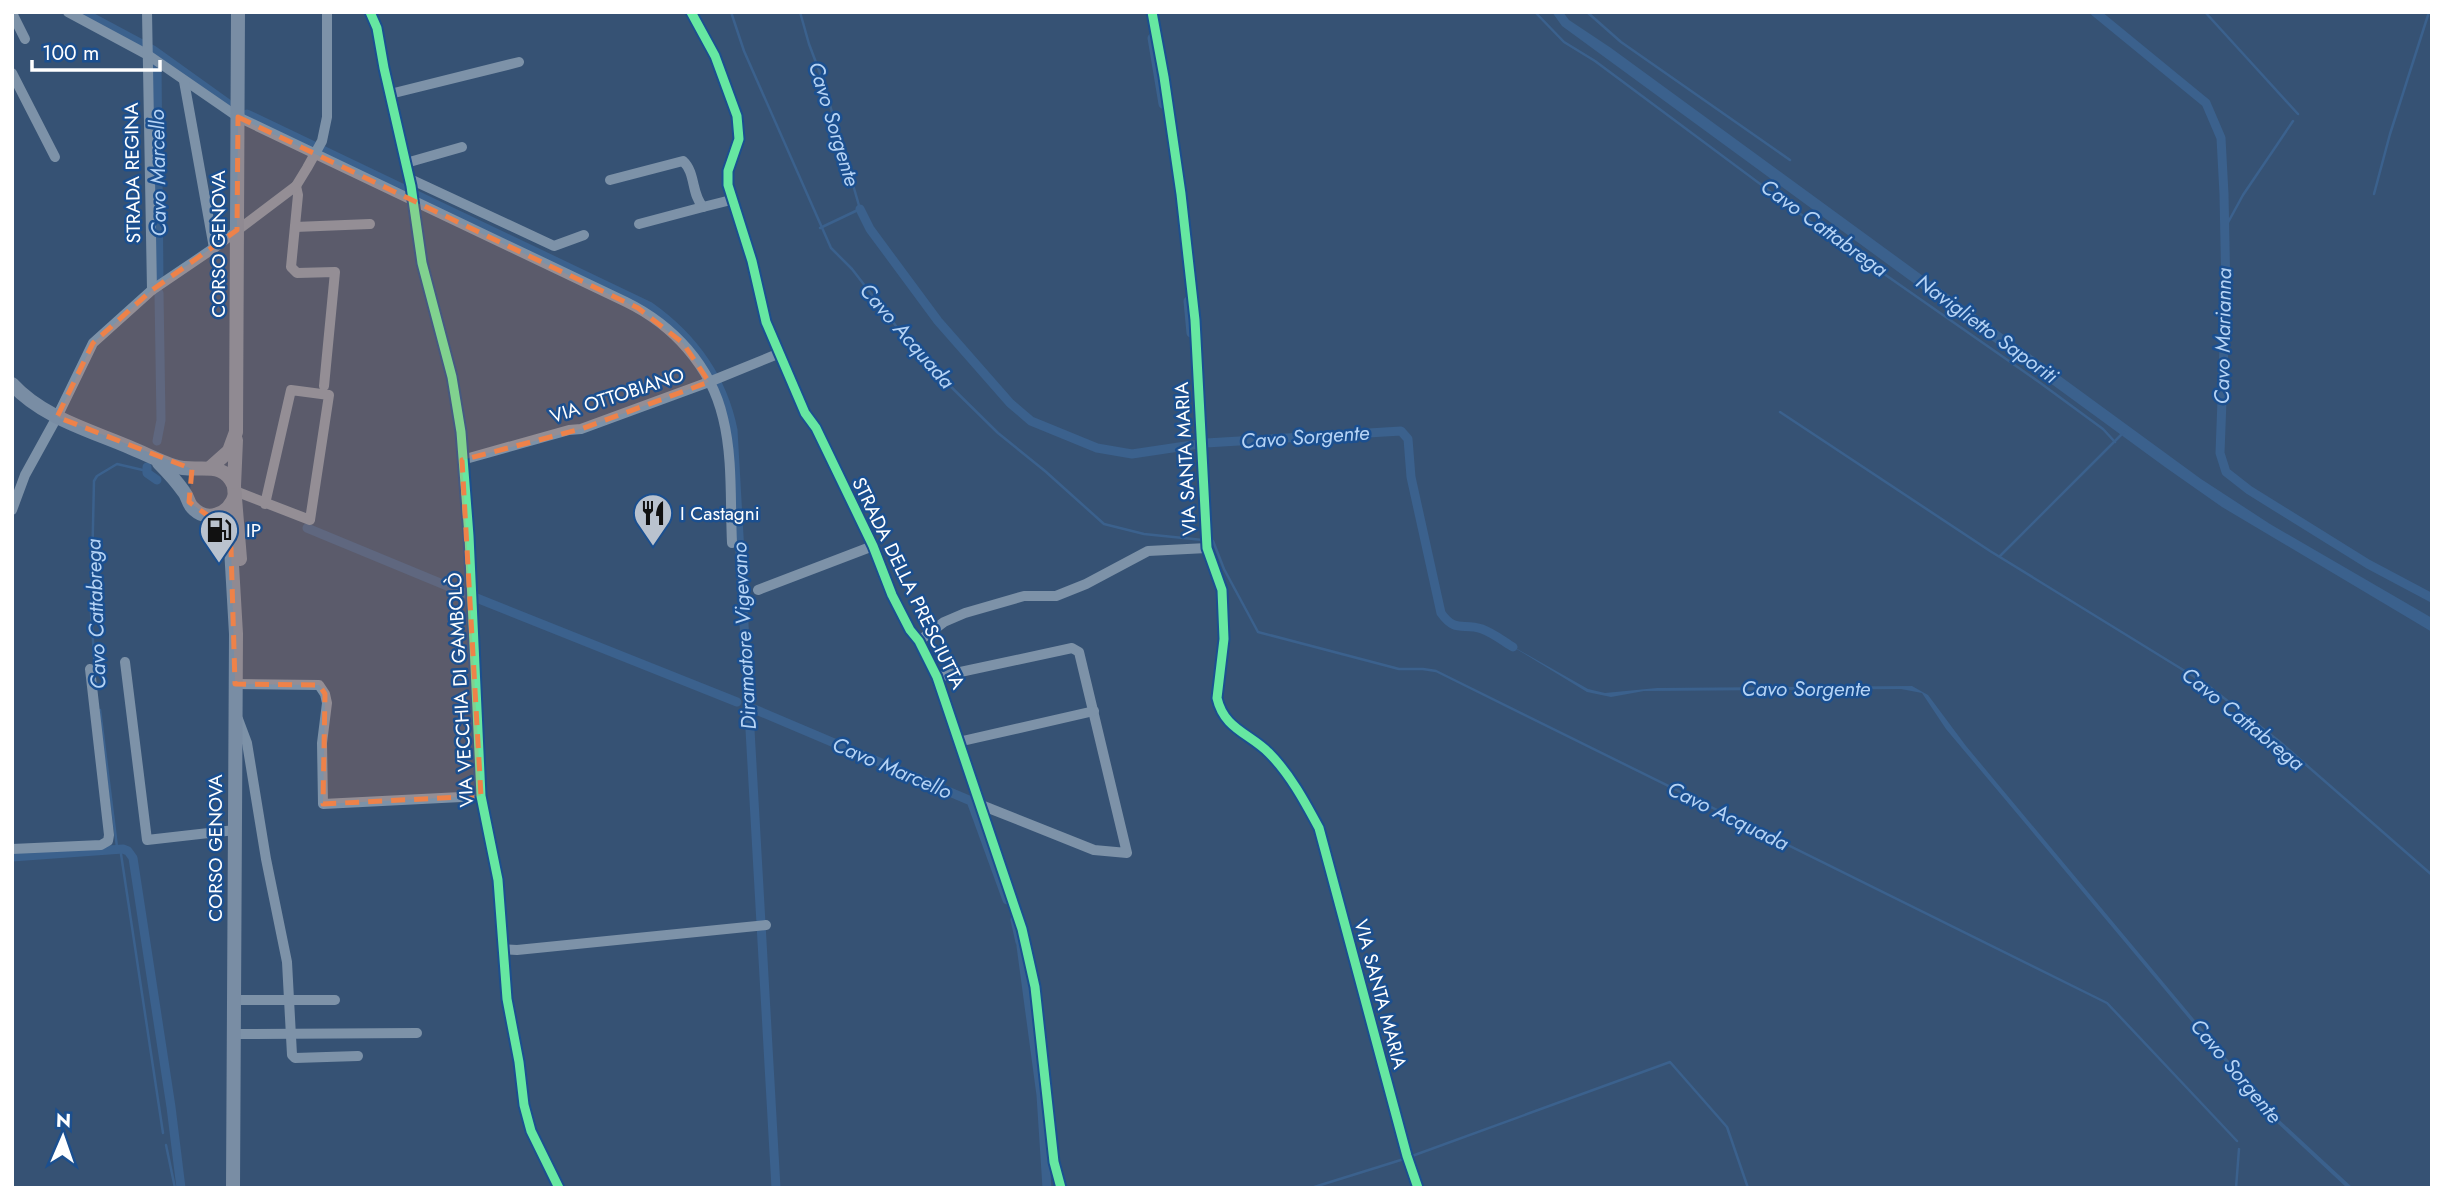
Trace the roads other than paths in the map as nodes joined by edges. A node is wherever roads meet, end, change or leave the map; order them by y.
1 (68, 12) edge
2 (147, 12) edge
3 (238, 12) edge
4 (327, 12) edge
5 (370, 12) edge
6 (691, 12) edge
7 (1152, 12) edge
8 (12, 13) edge
9 (25, 39) dead end
10 (148, 50) junction
11 (519, 62) dead end
12 (12, 73) edge
13 (184, 81) junction
14 (390, 94) junction
15 (238, 117) junction
16 (462, 147) dead end
17 (315, 154) junction
18 (55, 157) dead end
19 (406, 163) junction
20 (610, 180) dead end
21 (411, 183) junction
22 (296, 186) junction
23 (413, 200) junction
24 (731, 200) junction
25 (703, 206) junction
26 (370, 224) dead end
27 (639, 224) dead end
28 (295, 227) junction
29 (237, 230) junction
30 (584, 235) dead end
31 (214, 248) junction
32 (152, 290) junction
33 (780, 353) junction
34 (714, 380) junction
35 (12, 384) edge
36 (324, 386) dead end
37 (57, 417) junction
38 (236, 432) junction
39 (153, 457) junction
40 (462, 460) junction
41 (205, 469) junction
42 (235, 490) junction
43 (187, 496) junction
44 (265, 504) junction
45 (12, 510) edge
46 (212, 516) junction
47 (732, 543) dead end
48 (873, 547) junction
49 (1207, 548) junction
50 (758, 590) dead end
51 (236, 634) junction
52 (919, 640) junction
53 (125, 662) dead end
54 (90, 669) dead end
55 (937, 677) junction
56 (235, 684) junction
57 (234, 709) junction
58 (1094, 712) junction
59 (958, 742) junction
60 (481, 796) junction
61 (981, 805) junction
62 (235, 830) junction
63 (12, 849) edge
64 (766, 925) dead end
65 (502, 949) junction
66 (234, 1000) junction
67 (290, 1000) junction
68 (335, 1000) dead end
69 (291, 1033) junction
70 (417, 1033) dead end
71 (234, 1034) junction
72 (358, 1056) dead end
73 (233, 1188) edge
74 (558, 1188) edge
75 (1061, 1188) edge
76 (1418, 1188) edge

1 - 10 street
2 - 10 street, STRADA REGINA
3 - 15 main road, CORSO GENOVA
4 - 17 street
5 - 14 street, VIA VECCHIA DI GAMBOLÒ
6 - 24 street, STRADA DELLA PRESCIUTTA
7 - 49 street, VIA SANTA MARIA
8 - 9 street
10 - 13 street
10 - 32 street, STRADA REGINA
11 - 14 street
12 - 18 street
13 - 15 street
13 - 31 street
14 - 19 street, VIA VECCHIA DI GAMBOLÒ
15 - 17 street
15 - 29 main road, CORSO GENOVA
16 - 19 street
17 - 22 street
17 - 23 street
19 - 21 street, VIA VECCHIA DI GAMBOLÒ
20 - 25 street
21 - 23 street, VIA VECCHIA DI GAMBOLÒ
21 - 30 street
22 - 28 street
22 - 29 street
23 - 34 street
23 - 40 street, VIA VECCHIA DI GAMBOLÒ
24 - 25 street
24 - 33 street, STRADA DELLA PRESCIUTTA
25 - 27 street
26 - 28 street
28 - 36 street
29 - 31 street
29 - 38 main road, CORSO GENOVA
31 - 32 street
32 - 37 street
33 - 34 street, VIA OTTOBIANO
33 - 48 street, STRADA DELLA PRESCIUTTA
34 - 40 street, VIA OTTOBIANO
34 - 47 street
35 - 37 main road
37 - 39 main road
37 - 45 street
38 - 41 main road
38 - 42 main road, CORSO GENOVA
39 - 41 main road
39 - 43 main road
40 - 60 street, VIA VECCHIA DI GAMBOLÒ
41 - 42 main road
41 - 43 main road
42 - 44 street
42 - 46 main road
42 - 51 main road, CORSO GENOVA
43 - 46 main road
44 - 44 street
46 - 51 main road, CORSO GENOVA
48 - 50 street
48 - 52 street, STRADA DELLA PRESCIUTTA
49 - 52 street
49 - 76 street, VIA SANTA MARIA
51 - 56 main road, CORSO GENOVA
52 - 55 street, STRADA DELLA PRESCIUTTA
53 - 62 street
54 - 63 street
55 - 58 street
55 - 59 street, STRADA DELLA PRESCIUTTA
56 - 57 main road, CORSO GENOVA
56 - 60 street
57 - 62 main road, CORSO GENOVA
57 - 67 street
58 - 59 street
58 - 61 street
59 - 61 street, STRADA DELLA PRESCIUTTA
60 - 65 street, VIA VECCHIA DI GAMBOLÒ
61 - 75 street, STRADA DELLA PRESCIUTTA
62 - 66 main road, CORSO GENOVA
64 - 65 street
65 - 74 street, VIA VECCHIA DI GAMBOLÒ
66 - 67 street
66 - 71 main road, CORSO GENOVA
67 - 68 street
67 - 69 street
69 - 70 street
69 - 71 street
69 - 72 street
71 - 73 main road, CORSO GENOVA

